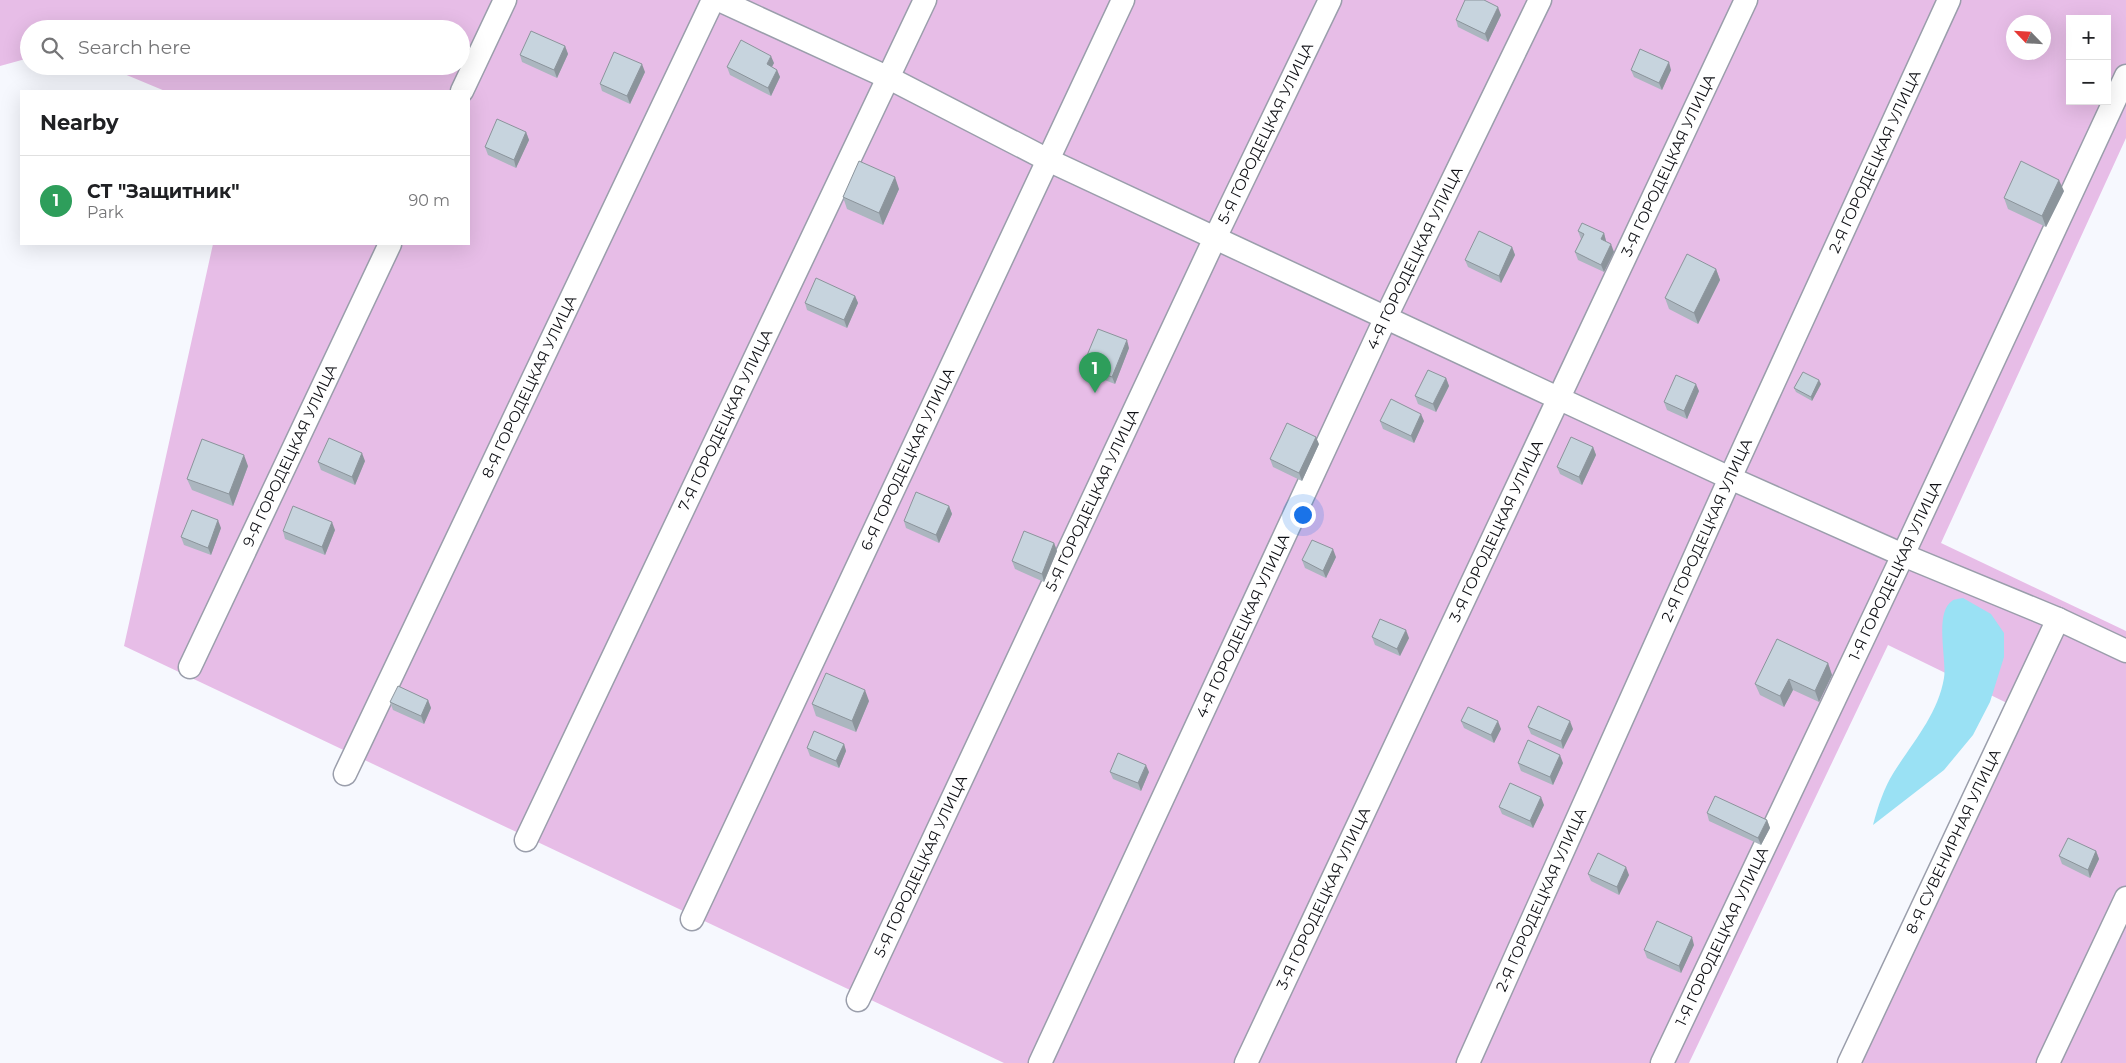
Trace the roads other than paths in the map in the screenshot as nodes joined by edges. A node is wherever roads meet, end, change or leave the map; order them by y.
1 (505, 0) edge
2 (713, 0) edge
3 (719, 0) edge
4 (925, 0) edge
5 (1123, 0) edge
6 (1330, 0) edge
7 (1540, 0) edge
8 (1746, 0) edge
9 (1949, 0) edge
10 (470, 74) edge
11 (470, 75) edge
12 (2126, 76) edge
13 (889, 78) junction
14 (462, 90) edge
15 (1048, 160) junction
16 (1215, 238) junction
17 (390, 245) edge
18 (1386, 317) junction
19 (1560, 400) junction
20 (1730, 478) junction
21 (1904, 555) junction
22 (2058, 620) junction
23 (2126, 651) edge
24 (190, 667) dead end
25 (345, 774) dead end
26 (526, 840) dead end
27 (2126, 898) edge
28 (692, 919) dead end
29 (858, 1000) dead end
30 (1040, 1063) edge
31 (1246, 1063) edge
32 (1468, 1063) edge
33 (1662, 1063) edge
34 (1850, 1063) edge
35 (2048, 1063) edge

1 - 10 street
2 - 25 street, 8-Я ГОРОДЕЦКАЯ УЛИЦА
3 - 13 street
4 - 13 street, 7-Я ГОРОДЕЦКАЯ УЛИЦА
5 - 15 street, 6-Я ГОРОДЕЦКАЯ УЛИЦА
6 - 16 street, 5-Я ГОРОДЕЦКАЯ УЛИЦА
7 - 18 street, 4-Я ГОРОДЕЦКАЯ УЛИЦА
8 - 19 street, 3-Я ГОРОДЕЦКАЯ УЛИЦА
9 - 20 street, 2-Я ГОРОДЕЦКАЯ УЛИЦА
11 - 14 street
12 - 21 street, 1-Я ГОРОДЕЦКАЯ УЛИЦА
13 - 15 street
13 - 26 street, 7-Я ГОРОДЕЦКАЯ УЛИЦА
15 - 16 street
15 - 28 street, 6-Я ГОРОДЕЦКАЯ УЛИЦА
16 - 18 street
16 - 29 street, 5-Я ГОРОДЕЦКАЯ УЛИЦА
17 - 24 street, 9-Я ГОРОДЕЦКАЯ УЛИЦА
18 - 19 street
18 - 30 street, 4-Я ГОРОДЕЦКАЯ УЛИЦА
19 - 20 street
19 - 31 street, 3-Я ГОРОДЕЦКАЯ УЛИЦА
20 - 21 street
20 - 32 street, 2-Я ГОРОДЕЦКАЯ УЛИЦА
21 - 22 street
21 - 33 street, 1-Я ГОРОДЕЦКАЯ УЛИЦА
22 - 23 street
22 - 34 street, 8-Я СУВЕНИРНАЯ УЛИЦА
27 - 35 street

